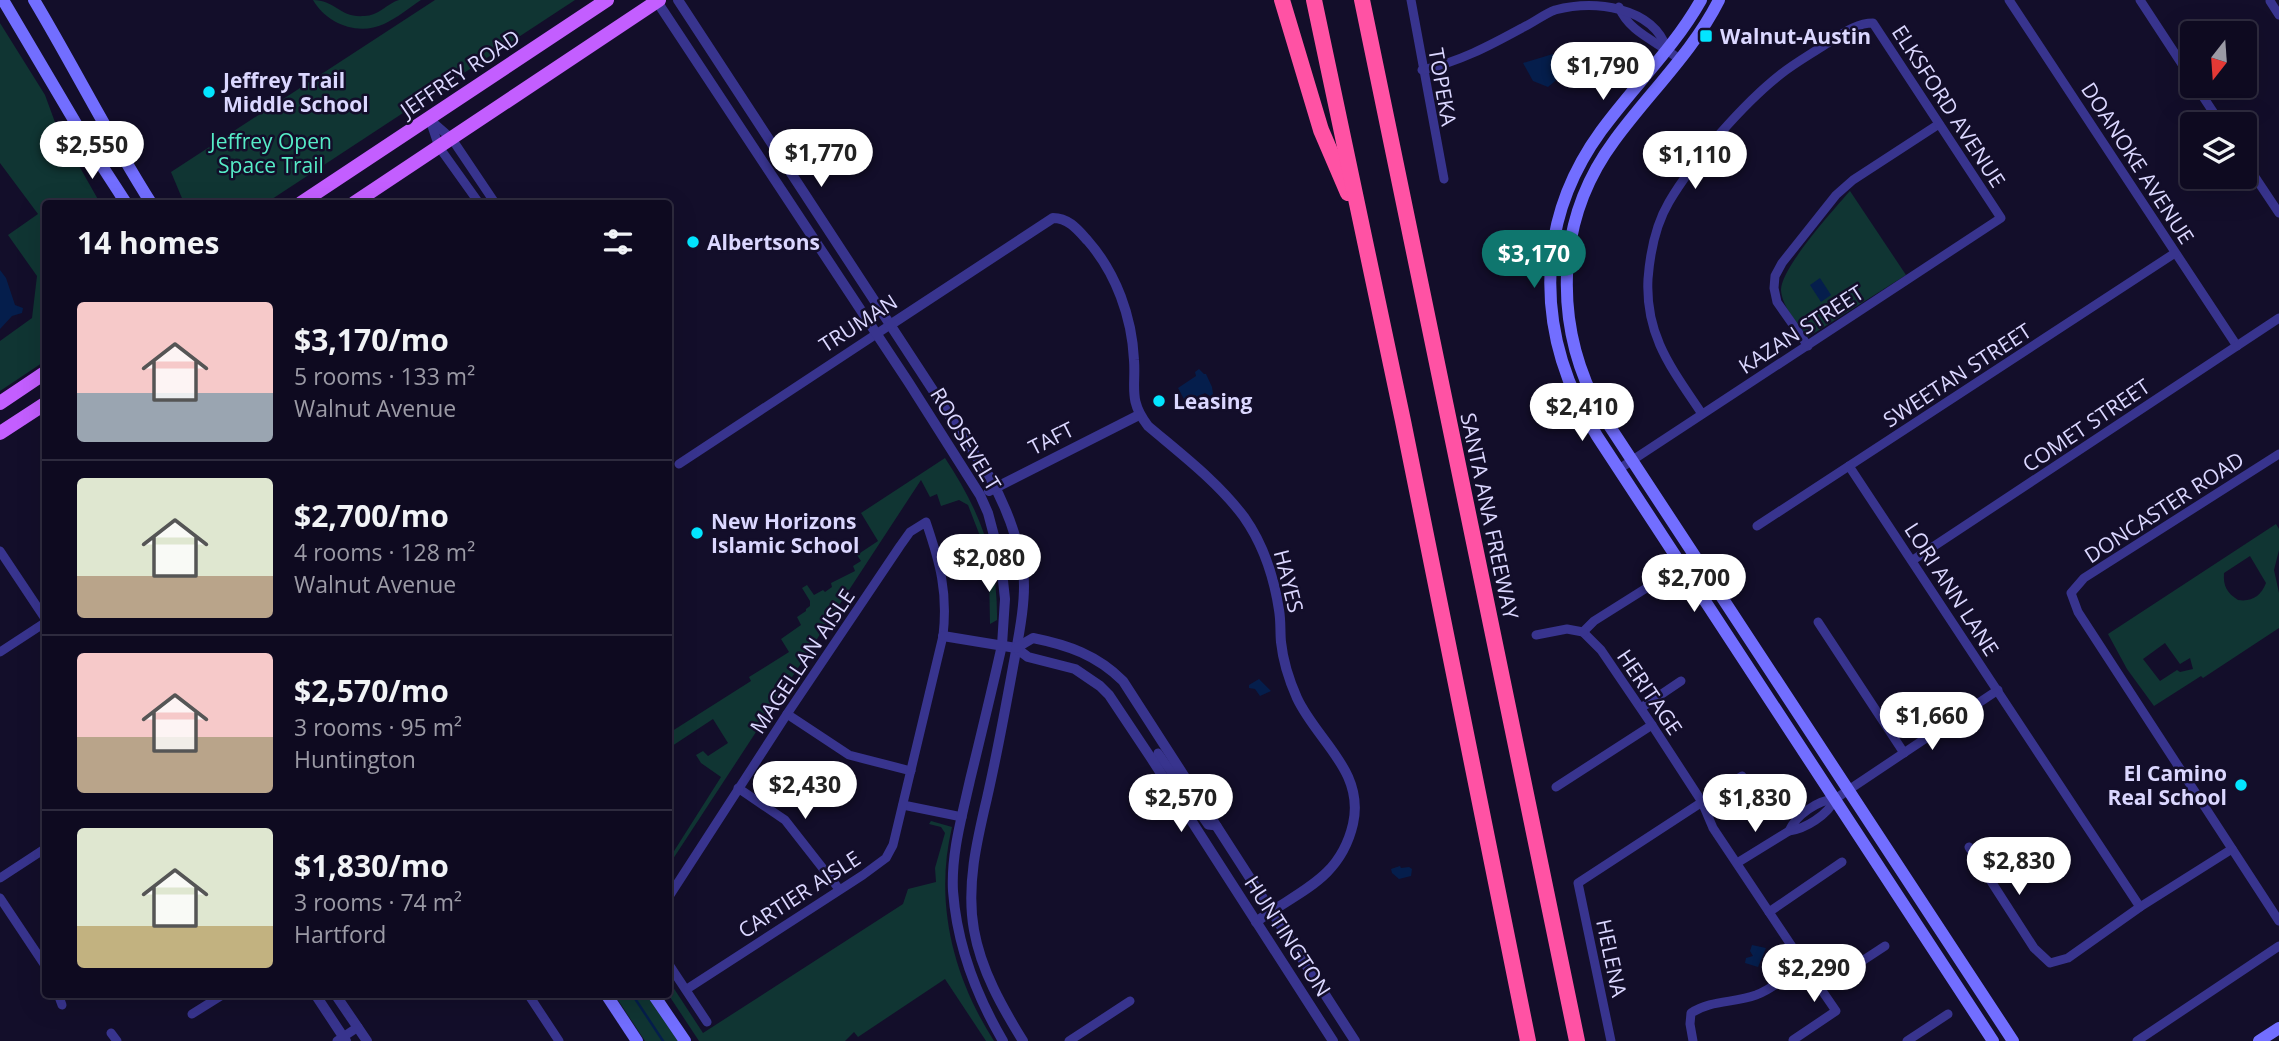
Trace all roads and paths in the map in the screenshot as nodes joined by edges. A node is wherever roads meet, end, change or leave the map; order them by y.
1 (3, 0) edge
2 (34, 0) edge
3 (607, 0) edge
4 (678, 0) edge
5 (1282, 0) edge
6 (1314, 0) edge
7 (1362, 0) edge
8 (1411, 0) edge
9 (1701, 0) edge
10 (1719, 0) edge
11 (2009, 0) edge
12 (2140, 0) edge
13 (657, 1) edge
14 (2270, 1) edge
15 (1621, 3) edge
16 (2279, 15) edge
17 (1667, 49) junction
18 (1679, 59) junction
19 (2180, 61) edge
20 (1422, 70) junction
21 (429, 119) junction
22 (1939, 124) junction
23 (452, 139) junction
24 (439, 148) junction
25 (789, 169) junction
26 (1573, 177) junction
27 (772, 179) junction
28 (1444, 179) dead end
29 (2257, 180) edge
30 (1587, 186) junction
31 (124, 200) edge
32 (149, 200) edge
33 (306, 200) edge
34 (359, 200) edge
35 (477, 200) edge
36 (493, 200) edge
37 (2279, 213) edge
38 (2001, 218) joint
39 (1362, 224) junction
40 (2175, 253) junction
41 (2279, 318) edge
42 (890, 325) junction
43 (877, 334) junction
44 (1808, 346) junction
45 (2237, 346) junction
46 (42, 375) edge
47 (0, 403) edge
48 (42, 406) edge
49 (1702, 414) junction
50 (1139, 415) junction
51 (0, 433) edge
52 (2279, 454) edge
53 (1632, 460) junction
54 (679, 464) dead end
55 (1849, 466) junction
56 (1619, 469) junction
57 (995, 488) junction
58 (980, 495) junction
59 (926, 522) joint
60 (1757, 526) dead end
61 (0, 551) edge
62 (1913, 560) junction
63 (1648, 587) dead end
64 (42, 615) edge
65 (1818, 622) dead end
66 (42, 624) edge
67 (1583, 632) junction
68 (1536, 635) dead end
69 (943, 636) junction
70 (1002, 645) junction
71 (1017, 648) junction
72 (0, 652) edge
73 (1681, 681) dead end
74 (1998, 690) junction
75 (1641, 708) junction
76 (787, 714) junction
77 (1652, 725) junction
78 (1159, 753) junction
79 (1904, 753) junction
80 (911, 771) junction
81 (1742, 776) dead end
82 (1556, 787) dead end
83 (738, 788) junction
84 (1849, 790) junction
85 (1835, 799) junction
86 (1702, 802) junction
87 (903, 805) junction
88 (962, 817) junction
89 (1969, 847) dead end
90 (2232, 849) junction
91 (42, 851) edge
92 (1842, 862) dead end
93 (1737, 863) junction
94 (0, 878) edge
95 (839, 889) junction
96 (672, 892) edge
97 (0, 898) edge
98 (2140, 907) junction
99 (1272, 911) junction
100 (1769, 912) junction
101 (2279, 920) edge
102 (1256, 922) junction
103 (1885, 946) dead end
104 (2279, 946) edge
105 (42, 961) edge
106 (1804, 963) junction
107 (672, 968) edge
108 (1821, 988) junction
109 (687, 989) junction
110 (59, 998) edge
111 (218, 998) edge
112 (317, 998) edge
113 (338, 998) edge
114 (530, 998) edge
115 (609, 998) edge
116 (656, 998) edge
117 (1130, 1001) dead end
118 (62, 1005) dead end
119 (192, 1014) dead end
120 (1948, 1014) dead end
121 (707, 1022) dead end
122 (358, 1027) junction
123 (2279, 1028) edge
124 (342, 1040) edge
125 (555, 1040) edge
126 (1793, 1040) edge
127 (367, 1041) edge
128 (637, 1041) edge
129 (685, 1041) edge
130 (1003, 1041) edge
131 (1023, 1041) edge
132 (1069, 1041) edge
133 (1333, 1041) edge
134 (1355, 1041) edge
135 (1528, 1041) edge
136 (1577, 1041) edge
137 (1611, 1041) edge
138 (1693, 1041) edge
139 (1908, 1041) edge
140 (1993, 1041) edge
141 (2013, 1041) edge
142 (2137, 1041) edge
143 (2259, 1041) edge

1 - 31 main road
2 - 32 main road
3 - 21 main road, JEFFREY ROAD
4 - 25 street, ROOSEVELT
5 - 39 highway
6 - 39 highway
7 - 136 highway, SANTA ANA FREEWAY
8 - 20 street, TOPEKA
9 - 17 main road
10 - 18 main road
11 - 40 street, DOANOKE AVENUE
12 - 19 street
13 - 23 main road
13 - 27 street, ROOSEVELT
14 - 16 street
15 - 17 street
15 - 20 street
17 - 18 street
17 - 26 main road
18 - 30 main road
20 - 28 street, TOPEKA
21 - 23 street
21 - 24 street
21 - 33 main road, JEFFREY ROAD
22 - 38 street, ELKSFORD AVENUE
22 - 44 street
22 - 49 street, ELKSFORD AVENUE
23 - 24 main road
23 - 36 street
24 - 34 main road
24 - 35 street
25 - 27 street
25 - 42 street, ROOSEVELT
26 - 30 main road
26 - 56 main road
27 - 43 street, ROOSEVELT
29 - 37 street
30 - 53 main road
38 - 44 street, KAZAN STREET
39 - 135 highway
40 - 45 street, DOANOKE AVENUE
40 - 55 street, SWEETAN STREET
41 - 45 street, COMET STREET
42 - 43 street, TRUMAN
42 - 50 street, TRUMAN
42 - 57 street, ROOSEVELT
43 - 54 street, TRUMAN
43 - 58 street, ROOSEVELT
44 - 49 street, KAZAN STREET
45 - 62 street, COMET STREET
46 - 47 main road
48 - 51 main road
49 - 53 street, KAZAN STREET
50 - 57 street, TAFT
50 - 99 street, HAYES
52 - 90 street, DONCASTER ROAD
53 - 56 street, KAZAN STREET
53 - 84 main road
55 - 60 street, SWEETAN STREET
55 - 62 street, LORI ANN LANE
56 - 85 main road
57 - 58 street, TAFT
57 - 71 street, ROOSEVELT
58 - 70 street, ROOSEVELT
59 - 69 street, CARTIER AISLE
59 - 76 street, MAGELLAN AISLE
61 - 64 street
62 - 74 street, LORI ANN LANE
63 - 67 street
65 - 79 street
66 - 72 street
67 - 68 street
67 - 75 street, HERITAGE
69 - 70 street, HUNTINGTON
69 - 80 street, CARTIER AISLE
70 - 71 street, HUNTINGTON
70 - 88 street, ROOSEVELT
71 - 78 street, HUNTINGTON
71 - 78 street, HUNTINGTON
71 - 131 street, ROOSEVELT
73 - 75 street
74 - 79 street
74 - 98 street, LORI ANN LANE
75 - 77 street, HERITAGE
76 - 80 street
76 - 83 street, MAGELLAN AISLE
77 - 82 street
77 - 86 street, HERITAGE
78 - 99 street, HUNTINGTON
78 - 102 street, HUNTINGTON
79 - 84 street
80 - 87 street, CARTIER AISLE
81 - 86 street
83 - 95 street
83 - 96 street, MAGELLAN AISLE
84 - 85 street
84 - 141 main road
85 - 93 street
85 - 140 main road
86 - 93 street, HERITAGE
86 - 137 street, HELENA
87 - 88 street
87 - 95 street, CARTIER AISLE
88 - 130 street, ROOSEVELT
89 - 98 street
90 - 98 street
90 - 101 street
91 - 94 street
92 - 100 street
93 - 100 street, HERITAGE
95 - 109 street, CARTIER AISLE
97 - 105 street
99 - 102 street, HAYES
99 - 134 street, HUNTINGTON
100 - 106 street, HERITAGE
102 - 133 street, HUNTINGTON
103 - 108 street
104 - 142 street
106 - 108 street, HERITAGE
106 - 138 street
107 - 109 street
108 - 126 street, HERITAGE
109 - 121 street
110 - 118 street
111 - 119 street
112 - 124 street
113 - 122 street
114 - 125 street
115 - 128 main road
116 - 129 main road
117 - 132 street
120 - 139 street
122 - 124 street
122 - 127 street
123 - 143 main road

